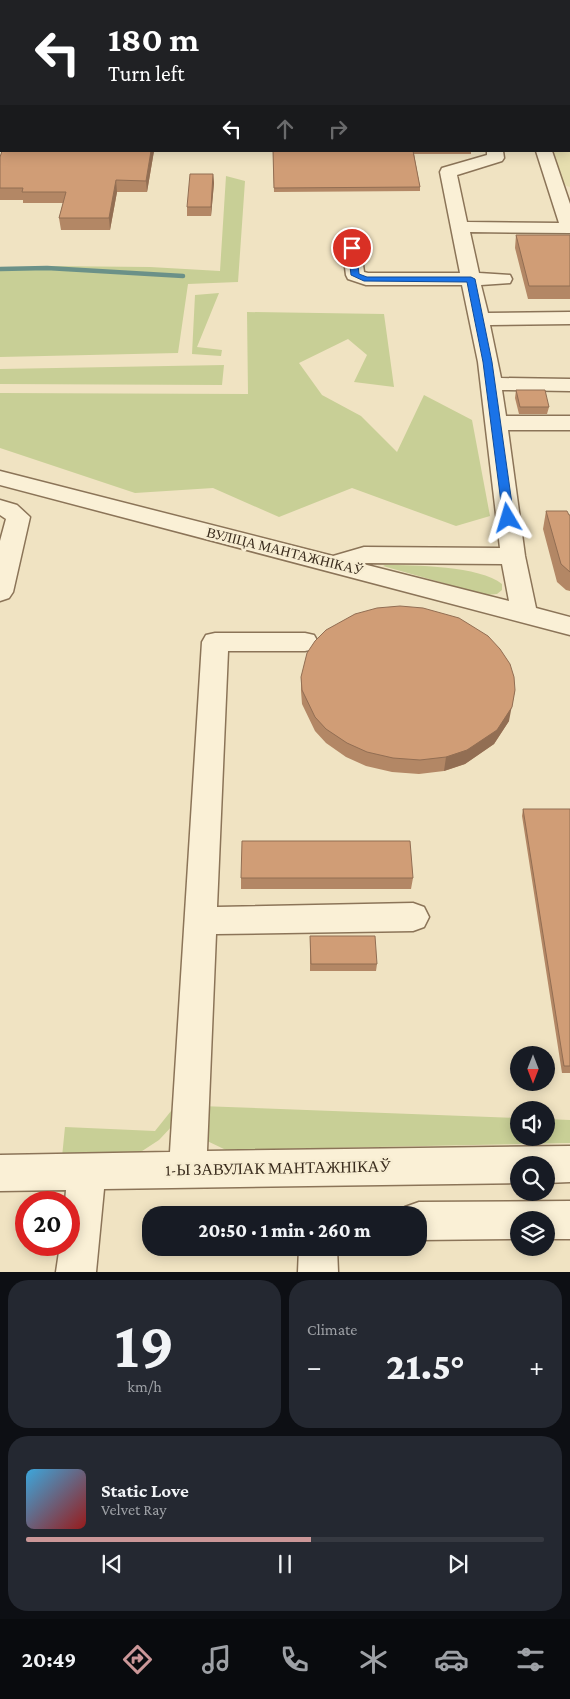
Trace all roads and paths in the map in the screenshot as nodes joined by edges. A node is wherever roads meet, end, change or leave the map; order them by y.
1 (495, 152) edge
2 (544, 152) edge
3 (564, 194) edge
4 (570, 223) edge
5 (460, 227) junction
6 (570, 228) edge
7 (350, 235) dead end
8 (471, 279) junction
9 (503, 279) dead end
10 (570, 318) edge
11 (479, 319) junction
12 (491, 384) junction
13 (570, 385) edge
14 (496, 423) junction
15 (570, 423) edge
16 (0, 478) edge
17 (0, 507) edge
18 (513, 556) junction
19 (337, 564) junction
20 (0, 592) edge
21 (524, 614) junction
22 (570, 626) edge
23 (304, 642) dead end
24 (413, 917) dead end
25 (201, 921) junction
26 (570, 1164) edge
27 (188, 1169) junction
28 (87, 1171) junction
29 (0, 1173) edge
30 (570, 1220) edge
31 (427, 1221) edge
32 (318, 1256) edge
33 (76, 1272) edge
34 (318, 1272) edge

1 - 5 street
2 - 3 street
3 - 4 street
5 - 6 street
5 - 8 street
7 - 8 street
8 - 9 street
8 - 11 street
10 - 11 street
11 - 12 lane
12 - 13 street
12 - 14 street
14 - 15 street
14 - 18 street
16 - 19 street, ВУЛІЦА МАНТАЖНІКАЎ
17 - 20 street
18 - 19 street
18 - 21 street
19 - 21 street, ВУЛІЦА МАНТАЖНІКАЎ
21 - 22 street, ВУЛІЦА МАНТАЖНІКАЎ
23 - 25 street
24 - 25 street
25 - 27 street
26 - 27 street, 1-Ы ЗАВУЛАК МАНТАЖНІКАЎ
27 - 28 street, 1-Ы ЗАВУЛАК МАНТАЖНІКАЎ
28 - 29 street, 1-Ы ЗАВУЛАК МАНТАЖНІКАЎ
28 - 33 street
30 - 31 street
32 - 34 street

